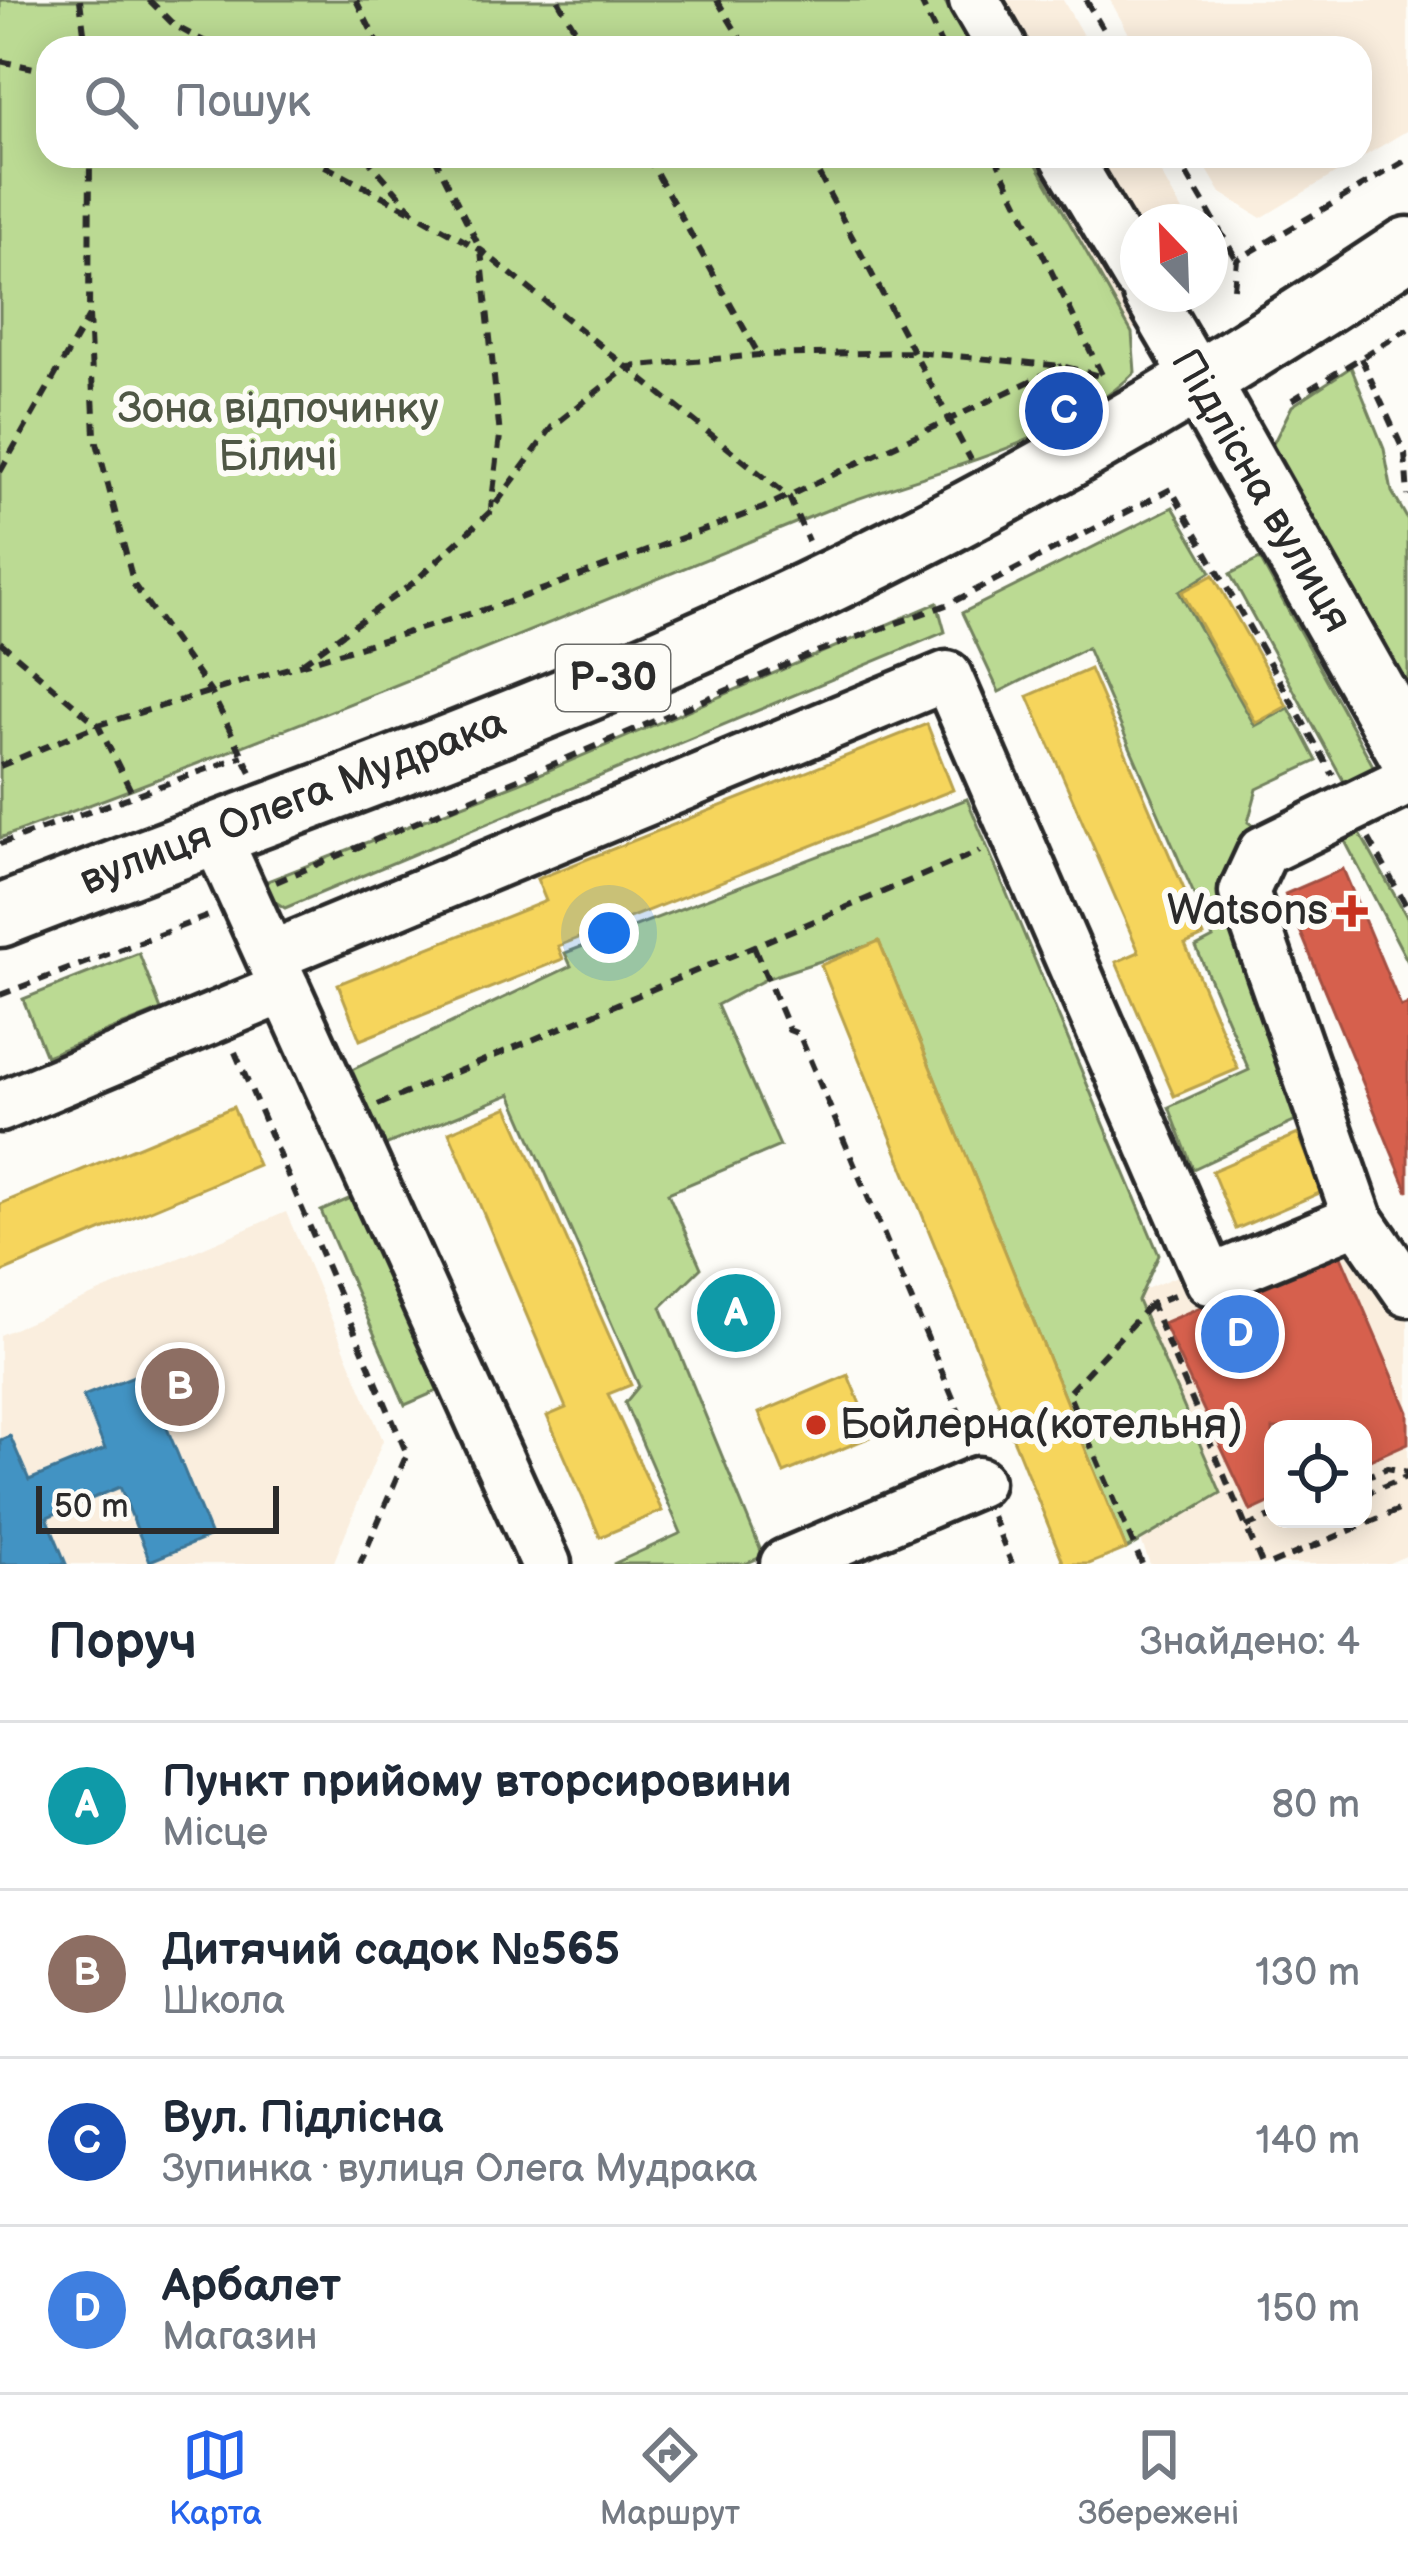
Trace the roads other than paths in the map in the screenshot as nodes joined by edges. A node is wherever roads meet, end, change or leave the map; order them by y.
1 (974, 0) edge
2 (995, 36) edge
3 (1073, 168) edge
4 (1120, 248) edge
5 (1408, 248) edge
6 (1159, 312) edge
7 (1200, 383) junction
8 (1408, 751) edge
9 (1408, 780) edge
10 (214, 832) junction
11 (0, 916) edge
12 (278, 972) junction
13 (0, 1107) edge
14 (1358, 1220) junction
15 (1408, 1291) edge
16 (978, 1482) road end
17 (546, 1564) edge
18 (785, 1564) edge

1 - 2 street
3 - 4 street
5 - 7 main road, вулиця Олега Мудрака / Р-30
6 - 7 street, Підлісна вулиця
7 - 8 main road, Підлісна вулиця
7 - 10 main road, вулиця Олега Мудрака / Р-30
9 - 14 street
10 - 11 main road, вулиця Олега Мудрака / Р-30
10 - 12 street
12 - 13 street
12 - 14 street
12 - 17 street
14 - 15 street
16 - 18 street

